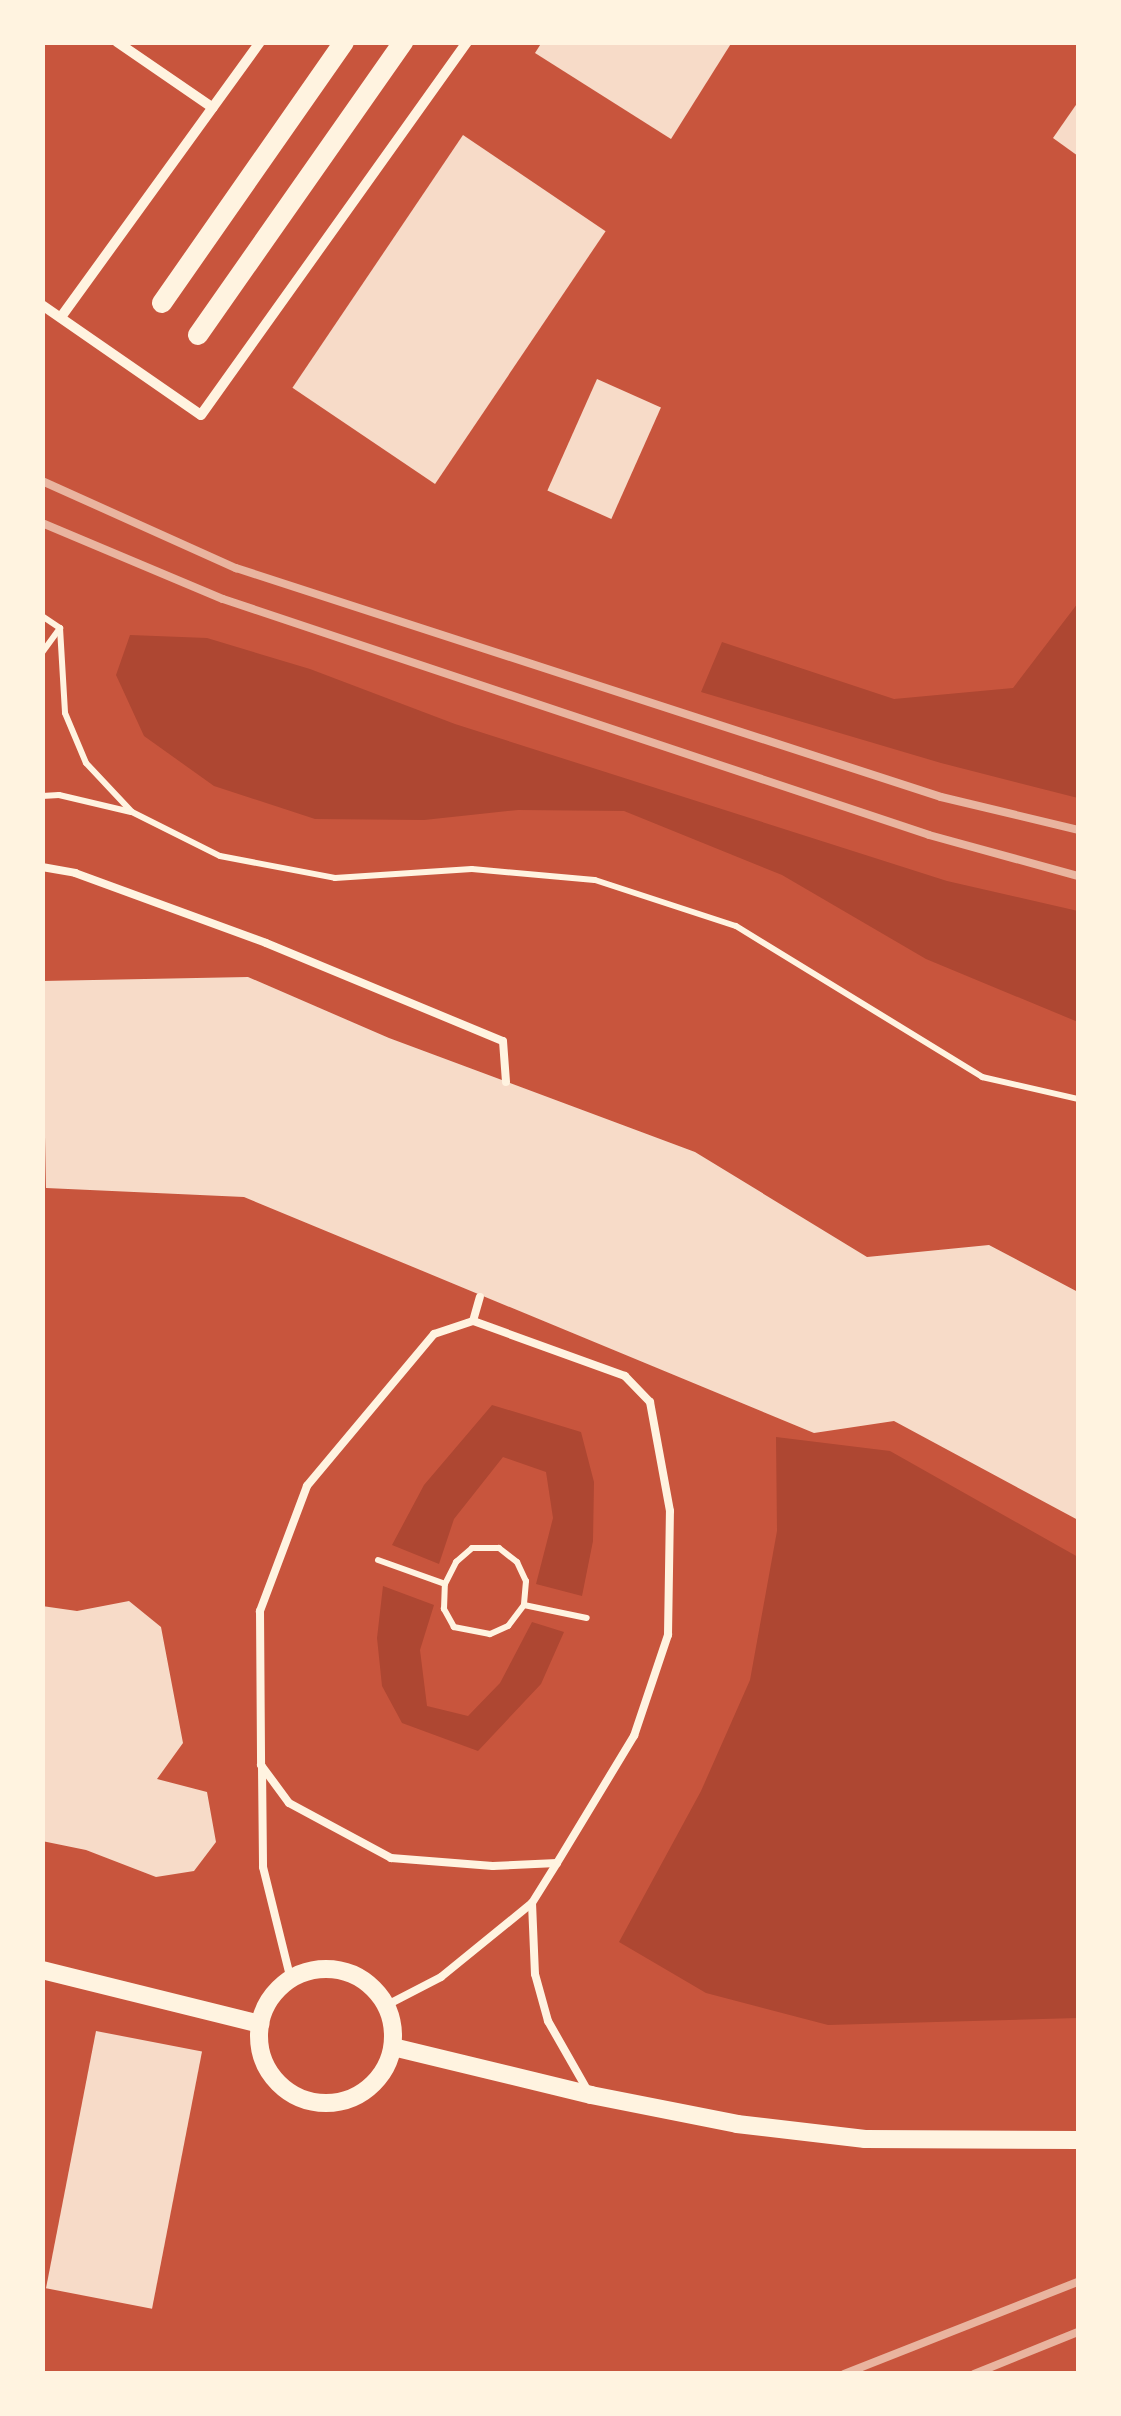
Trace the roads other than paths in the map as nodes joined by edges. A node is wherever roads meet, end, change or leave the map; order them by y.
1 (117, 42) edge
2 (260, 42) edge
3 (344, 42) edge
4 (403, 42) edge
5 (467, 42) edge
6 (213, 108) junction
7 (162, 303) dead end
8 (42, 304) edge
9 (60, 316) junction
10 (198, 335) dead end
11 (42, 867) edge
12 (506, 1082) dead end
13 (480, 1297) dead end
14 (473, 1320) junction
15 (262, 1766) junction
16 (557, 1863) junction
17 (532, 1903) junction
18 (42, 1970) edge
19 (291, 1980) junction
20 (386, 2005) junction
21 (260, 2024) junction
22 (392, 2047) junction
23 (591, 2095) junction
24 (1078, 2140) edge

1 - 6 street
2 - 6 street
3 - 7 main road
4 - 10 main road
5 - 9 street
6 - 9 street
8 - 9 street
11 - 12 lane
13 - 14 lane
14 - 15 lane
14 - 16 lane
15 - 16 lane
15 - 19 lane
16 - 17 lane
17 - 20 lane
17 - 23 lane
18 - 21 street
19 - 20 street
19 - 21 street
20 - 22 street
21 - 22 street
22 - 23 street
23 - 24 street

